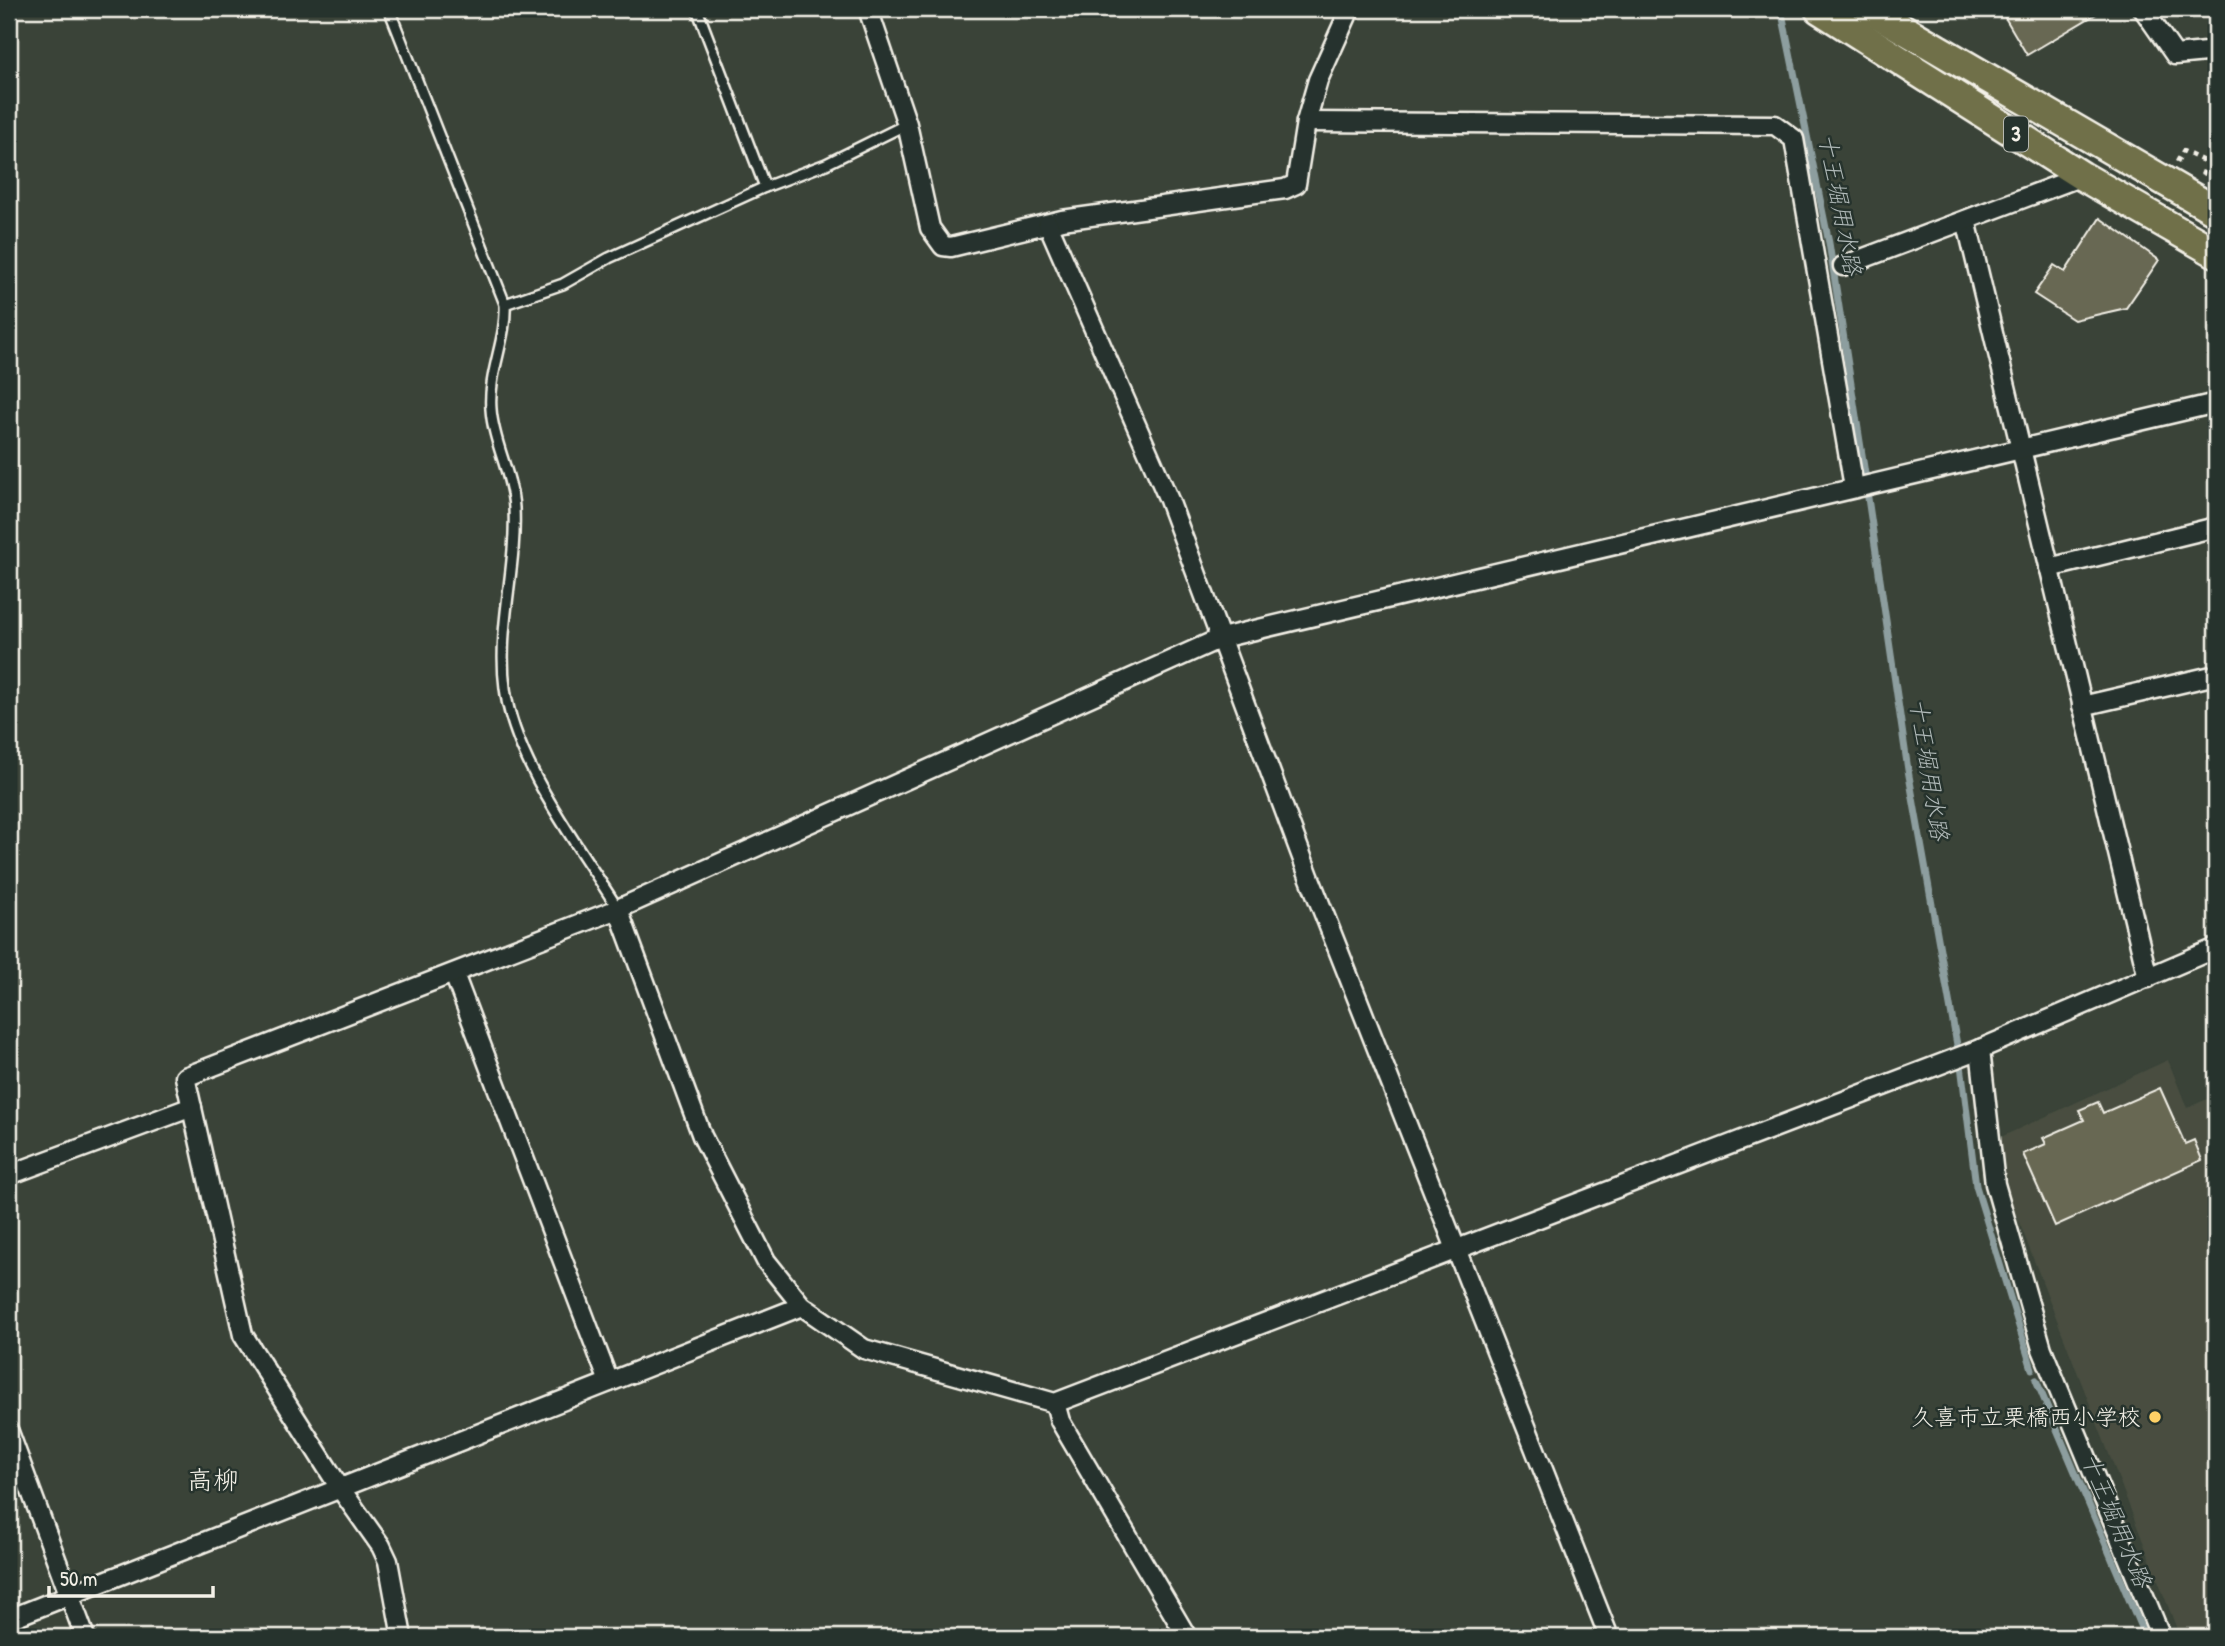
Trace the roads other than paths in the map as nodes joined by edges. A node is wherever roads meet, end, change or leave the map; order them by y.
1 (389, 9) edge
2 (697, 9) edge
3 (868, 9) edge
4 (1350, 9) edge
5 (1819, 9) edge
6 (1869, 9) edge
7 (2143, 9) edge
8 (2216, 51) edge
9 (1307, 122) junction
10 (907, 124) junction
11 (2082, 176) junction
12 (765, 187) junction
13 (2216, 211) edge
14 (1966, 220) junction
15 (1048, 224) junction
16 (2216, 253) edge
17 (1843, 266) dead end
18 (505, 304) junction
19 (2216, 403) edge
20 (2020, 450) junction
21 (1854, 487) junction
22 (2216, 527) edge
23 (2049, 568) junction
24 (1221, 638) junction
25 (2216, 675) edge
26 (2082, 706) junction
27 (618, 909) junction
28 (2216, 948) edge
29 (454, 974) junction
30 (2148, 978) junction
31 (1980, 1049) junction
32 (192, 1107) junction
33 (9, 1175) edge
34 (1457, 1249) junction
35 (802, 1306) junction
36 (610, 1382) junction
37 (1055, 1403) junction
38 (9, 1432) edge
39 (340, 1488) junction
40 (72, 1594) junction
41 (9, 1619) edge
42 (85, 1637) edge
43 (402, 1637) edge
44 (1187, 1637) edge
45 (1609, 1637) edge
46 (2161, 1637) edge

1 - 18 lane
2 - 12 lane
3 - 10 street
4 - 9 street
5 - 11 main road, 3
6 - 13 main road, 3
7 - 8 street
9 - 15 street
9 - 21 street
10 - 12 lane
10 - 15 street
11 - 14 street
11 - 16 main road, 3
12 - 18 lane
14 - 17 street
14 - 20 street
15 - 24 street
18 - 27 lane
19 - 20 street
20 - 21 street
20 - 23 street
21 - 24 street
22 - 23 street
23 - 26 street
24 - 27 street
24 - 34 street
25 - 26 street
26 - 30 street
27 - 29 street
27 - 35 street
28 - 30 street
29 - 32 street
29 - 36 street
30 - 31 street
31 - 34 street
31 - 46 street
32 - 33 street
32 - 39 street
34 - 37 street
34 - 45 street
35 - 36 street
35 - 37 street
36 - 39 street
37 - 44 street
38 - 40 street
39 - 40 street
39 - 43 street
40 - 41 street
40 - 42 street

